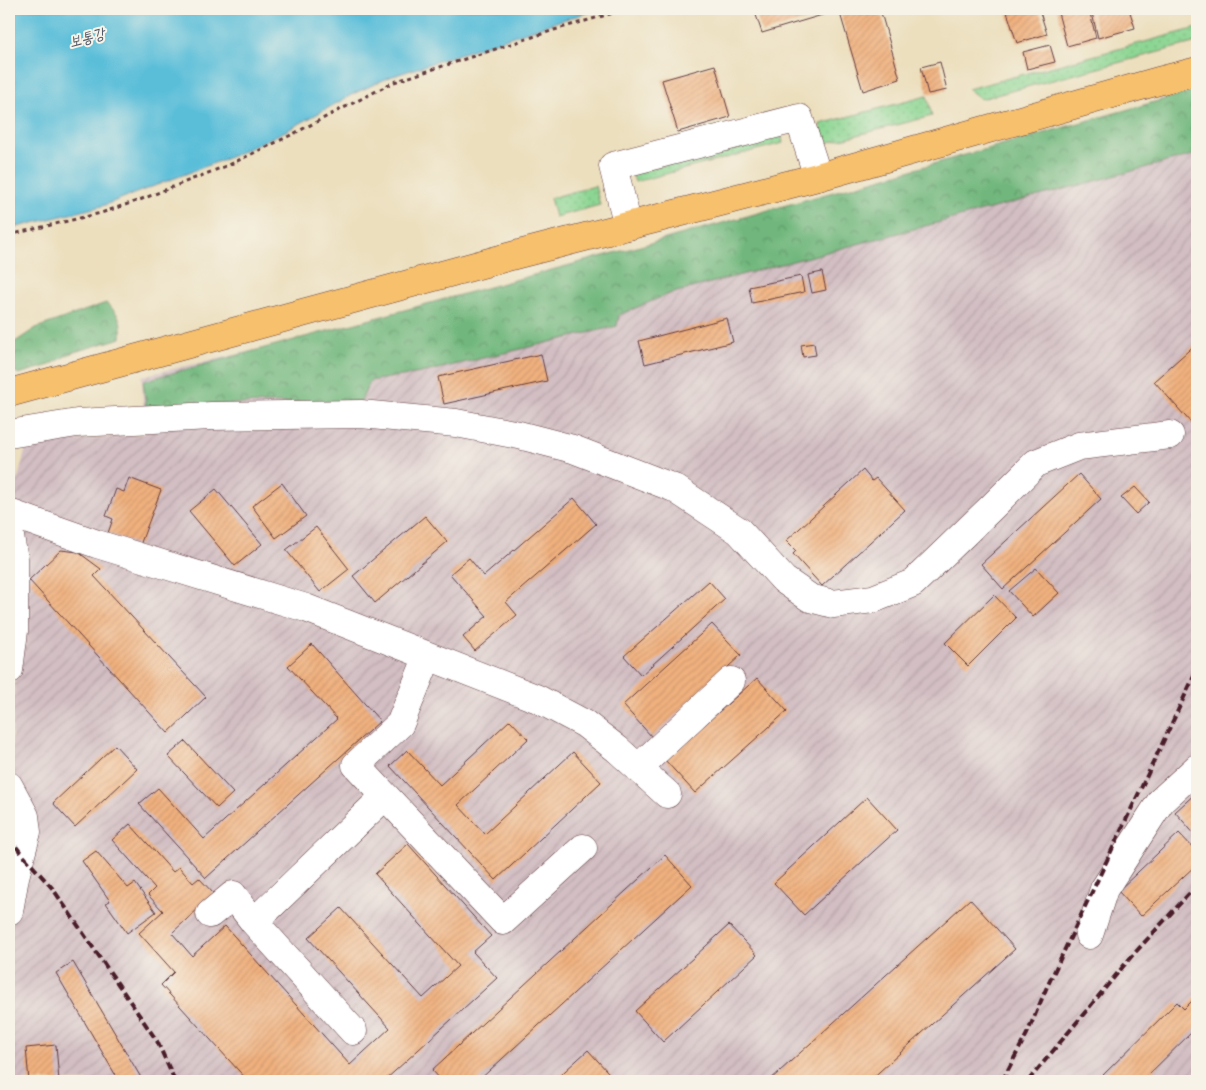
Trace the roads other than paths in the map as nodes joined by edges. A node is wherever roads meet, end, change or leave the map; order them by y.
1 (1197, 71) edge
2 (818, 177) junction
3 (628, 226) junction
4 (9, 394) edge
5 (9, 434) edge
6 (1170, 435) dead end
7 (9, 513) edge
8 (9, 532) edge
9 (428, 656) junction
10 (9, 670) edge
11 (731, 681) dead end
12 (638, 768) junction
13 (1197, 768) edge
14 (9, 786) edge
15 (667, 794) dead end
16 (385, 796) junction
17 (583, 848) dead end
18 (9, 910) edge
19 (210, 914) dead end
20 (254, 922) junction
21 (1089, 935) dead end
22 (353, 1031) dead end

1 - 2 main road
2 - 3 main road
2 - 3 street
3 - 4 main road
5 - 6 street
7 - 9 street
8 - 10 street
9 - 12 street
9 - 16 street
11 - 12 street
12 - 15 street
13 - 21 street
14 - 18 street
16 - 17 street
16 - 20 street
19 - 20 street
20 - 22 street

